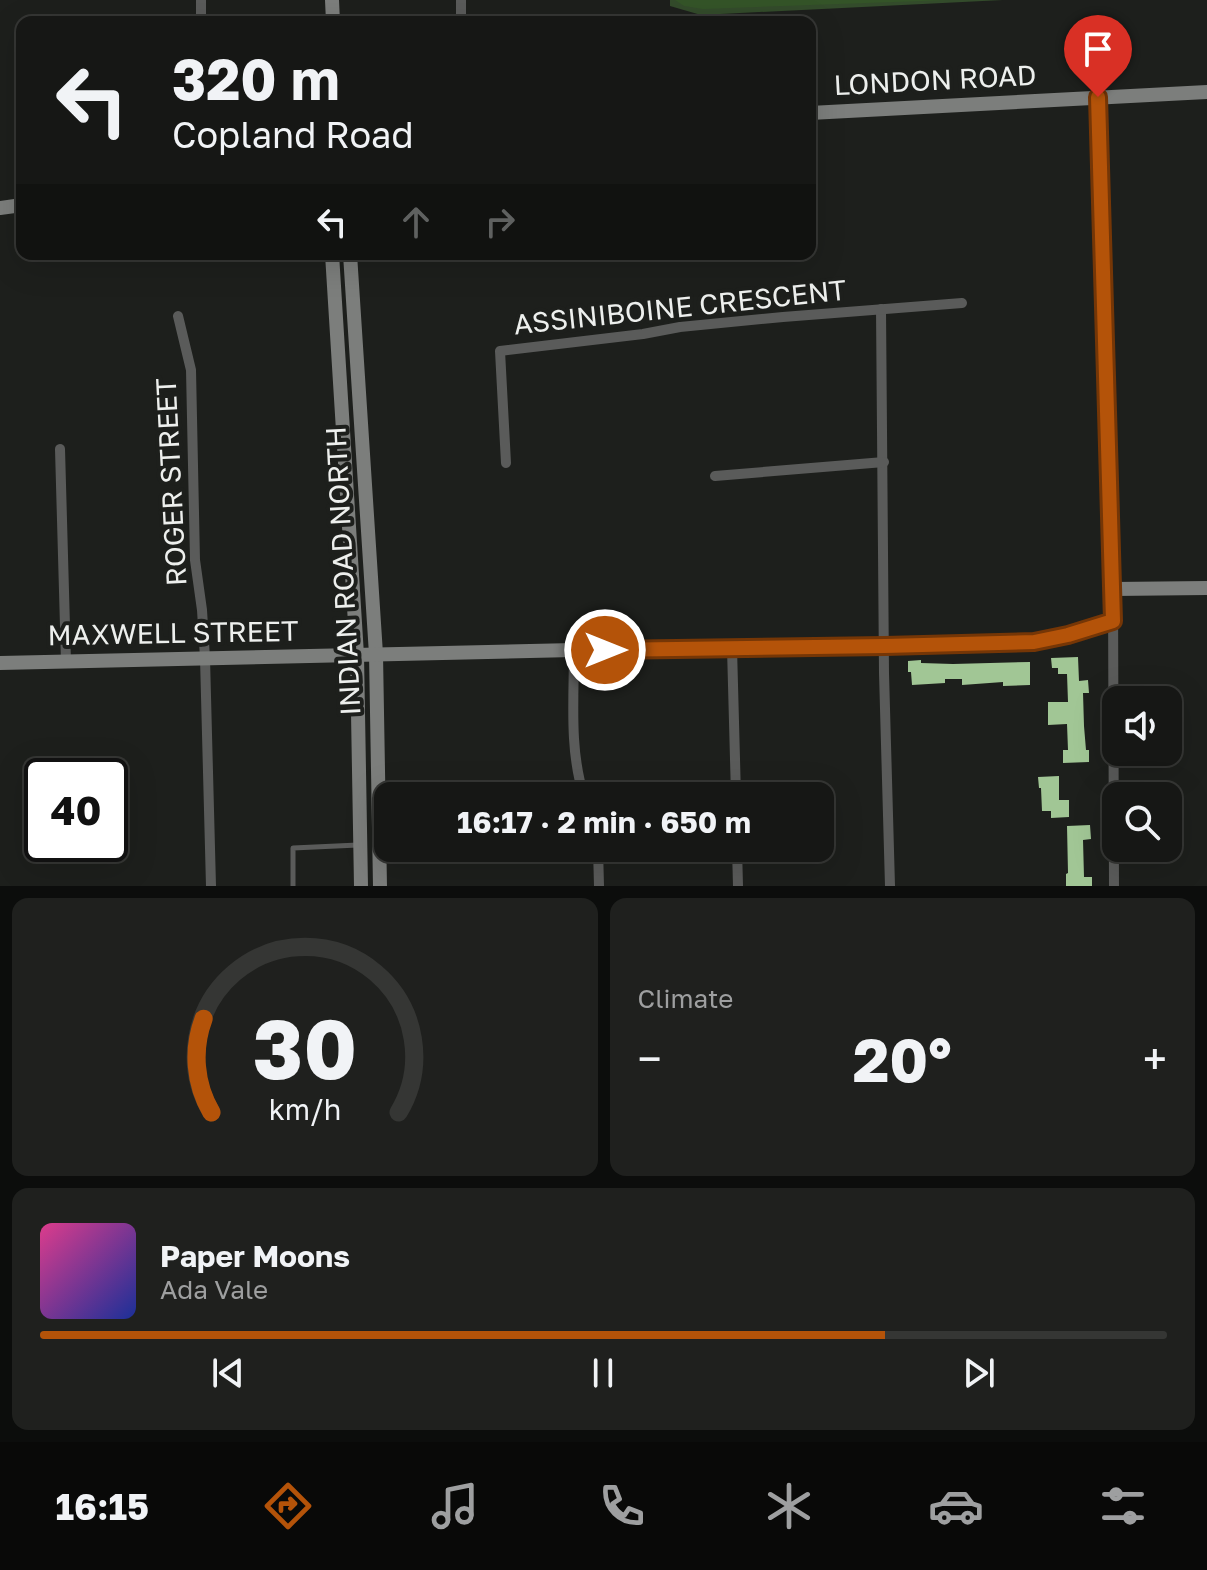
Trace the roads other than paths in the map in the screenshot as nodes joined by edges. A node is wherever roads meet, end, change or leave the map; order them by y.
1 (1207, 92) edge
2 (1098, 97) junction
3 (816, 113) edge
4 (332, 260) edge
5 (350, 260) edge
6 (962, 303) dead end
7 (881, 309) junction
8 (178, 316) dead end
9 (60, 449) dead end
10 (884, 462) junction
11 (506, 463) dead end
12 (715, 476) dead end
13 (1207, 588) edge
14 (1113, 589) junction
15 (1113, 621) junction
16 (885, 646) junction
17 (732, 648) junction
18 (574, 650) junction
19 (376, 654) junction
20 (357, 655) junction
21 (205, 658) junction
22 (66, 662) junction
23 (0, 663) edge
24 (581, 782) edge
25 (736, 782) edge
26 (360, 845) junction
27 (598, 862) edge
28 (737, 862) edge
29 (211, 886) edge
30 (293, 886) edge
31 (361, 886) edge
32 (380, 886) edge
33 (599, 886) edge
34 (738, 886) edge
35 (890, 886) edge
36 (1114, 886) edge

1 - 2 main road, LONDON ROAD
2 - 3 main road, LONDON ROAD
2 - 14 street
4 - 20 main road, INDIAN ROAD NORTH
5 - 19 main road, INDIAN ROAD NORTH
6 - 7 street
7 - 10 street, ASSINIBOINE CRESCENT
7 - 11 street, ASSINIBOINE CRESCENT
8 - 21 street, ROGER STREET
9 - 22 street
10 - 12 street
10 - 16 street, ASSINIBOINE CRESCENT
13 - 14 main road
14 - 15 street
15 - 16 main road, MAXWELL STREET
15 - 36 street
16 - 17 main road, MAXWELL STREET
16 - 35 street, ASSINIBOINE CRESCENT
17 - 18 main road, MAXWELL STREET
17 - 25 street
18 - 19 main road, MAXWELL STREET
18 - 24 street
19 - 20 main road, MAXWELL STREET
19 - 32 main road, INDIAN ROAD NORTH
20 - 21 main road, MAXWELL STREET
20 - 26 main road, INDIAN ROAD NORTH
21 - 22 main road, MAXWELL STREET
21 - 29 street, ROGER STREET
22 - 23 main road, MAXWELL STREET
26 - 30 lane
26 - 31 main road, INDIAN ROAD NORTH
27 - 33 street
28 - 34 street

